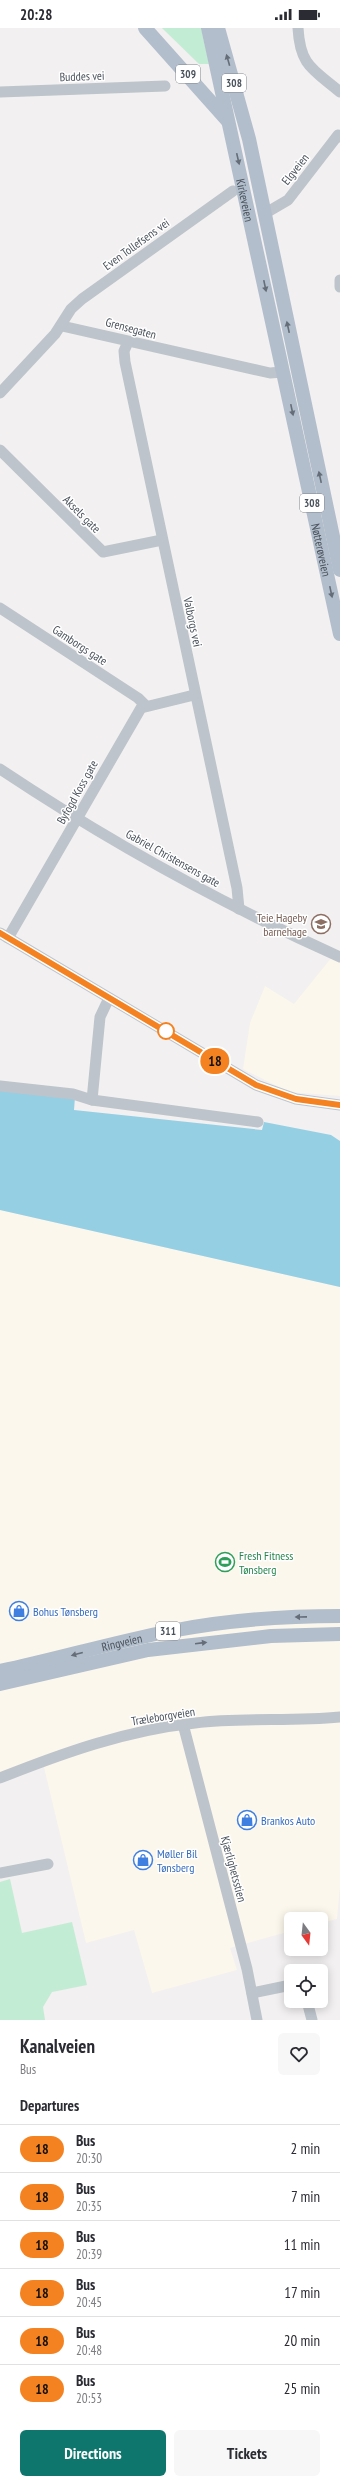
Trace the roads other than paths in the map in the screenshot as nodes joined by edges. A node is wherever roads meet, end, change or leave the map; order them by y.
1 (145, 28) edge
2 (208, 28) edge
3 (218, 28) edge
4 (298, 28) edge
5 (165, 86) dead end
6 (0, 92) edge
7 (340, 92) edge
8 (229, 121) junction
9 (339, 135) edge
10 (249, 138) junction
11 (233, 191) dead end
12 (264, 214) junction
13 (340, 280) edge
14 (340, 287) edge
15 (62, 326) junction
16 (128, 342) junction
17 (290, 368) junction
18 (0, 394) edge
19 (0, 450) edge
20 (162, 540) junction
21 (340, 570) edge
22 (0, 608) edge
23 (340, 634) edge
24 (194, 695) junction
25 (145, 705) junction
26 (0, 769) edge
27 (77, 818) junction
28 (239, 909) junction
29 (4, 935) edge
30 (340, 957) edge
31 (109, 998) junction
32 (0, 1086) edge
33 (92, 1100) junction
34 (340, 1105) edge
35 (258, 1122) dead end
36 (340, 1616) edge
37 (340, 1634) edge
38 (0, 1671) edge
39 (0, 1684) edge
40 (339, 1718) edge
41 (183, 1724) junction
42 (0, 1778) edge
43 (48, 1864) dead end
44 (0, 1873) edge
45 (284, 1986) edge
46 (252, 1993) junction
47 (309, 2008) edge
48 (257, 2020) edge
49 (312, 2020) edge

1 - 8 main road, 309
2 - 8 main road, Kirkeveien / 308
10 -> 3 main road, Kirkeveien / 308
4 - 7 street
5 - 6 street, Buddes vei
8 - 10 main road, 309
8 -> 17 main road, Kirkeveien / 308
9 - 12 street, Elgveien
10 - 12 main road, Kirkeveien / 308
11 - 15 street, Even Tollefsens vei
17 -> 12 main road, Kirkeveien / 308
13 - 14 street
15 - 16 street, Grensegaten
15 - 18 street
16 - 17 street, Grensegaten
16 - 20 street, Valborgs vei
21 -> 17 main road, Nøtterøveien / 308
17 -> 23 main road, Nøtterøveien / 308
19 - 20 street, Aksels gate
20 - 24 street, Valborgs vei
22 - 25 street, Gamborgs gate
24 - 25 street
24 - 28 street, Valborgs vei
25 - 27 street, Byfogd Koss gate
26 - 27 street, Gabriel Christensens gate
27 - 28 street, Gabriel Christensens gate
27 - 29 street, Byfogd Koss gate
28 - 30 street, Gabriel Christensens gate
29 - 31 street
31 - 33 street
31 - 34 street
32 - 33 street
33 - 35 street
36 -> 38 main road, Ringveien / 311
39 -> 37 main road, Ringveien / 311
40 - 41 street, Træleborgveien
41 - 42 street, Træleborgveien
41 - 46 street, Kjærlighetsstien
43 - 44 street
45 - 46 street
46 - 48 street, Kjærlighetsstien
47 - 49 street

